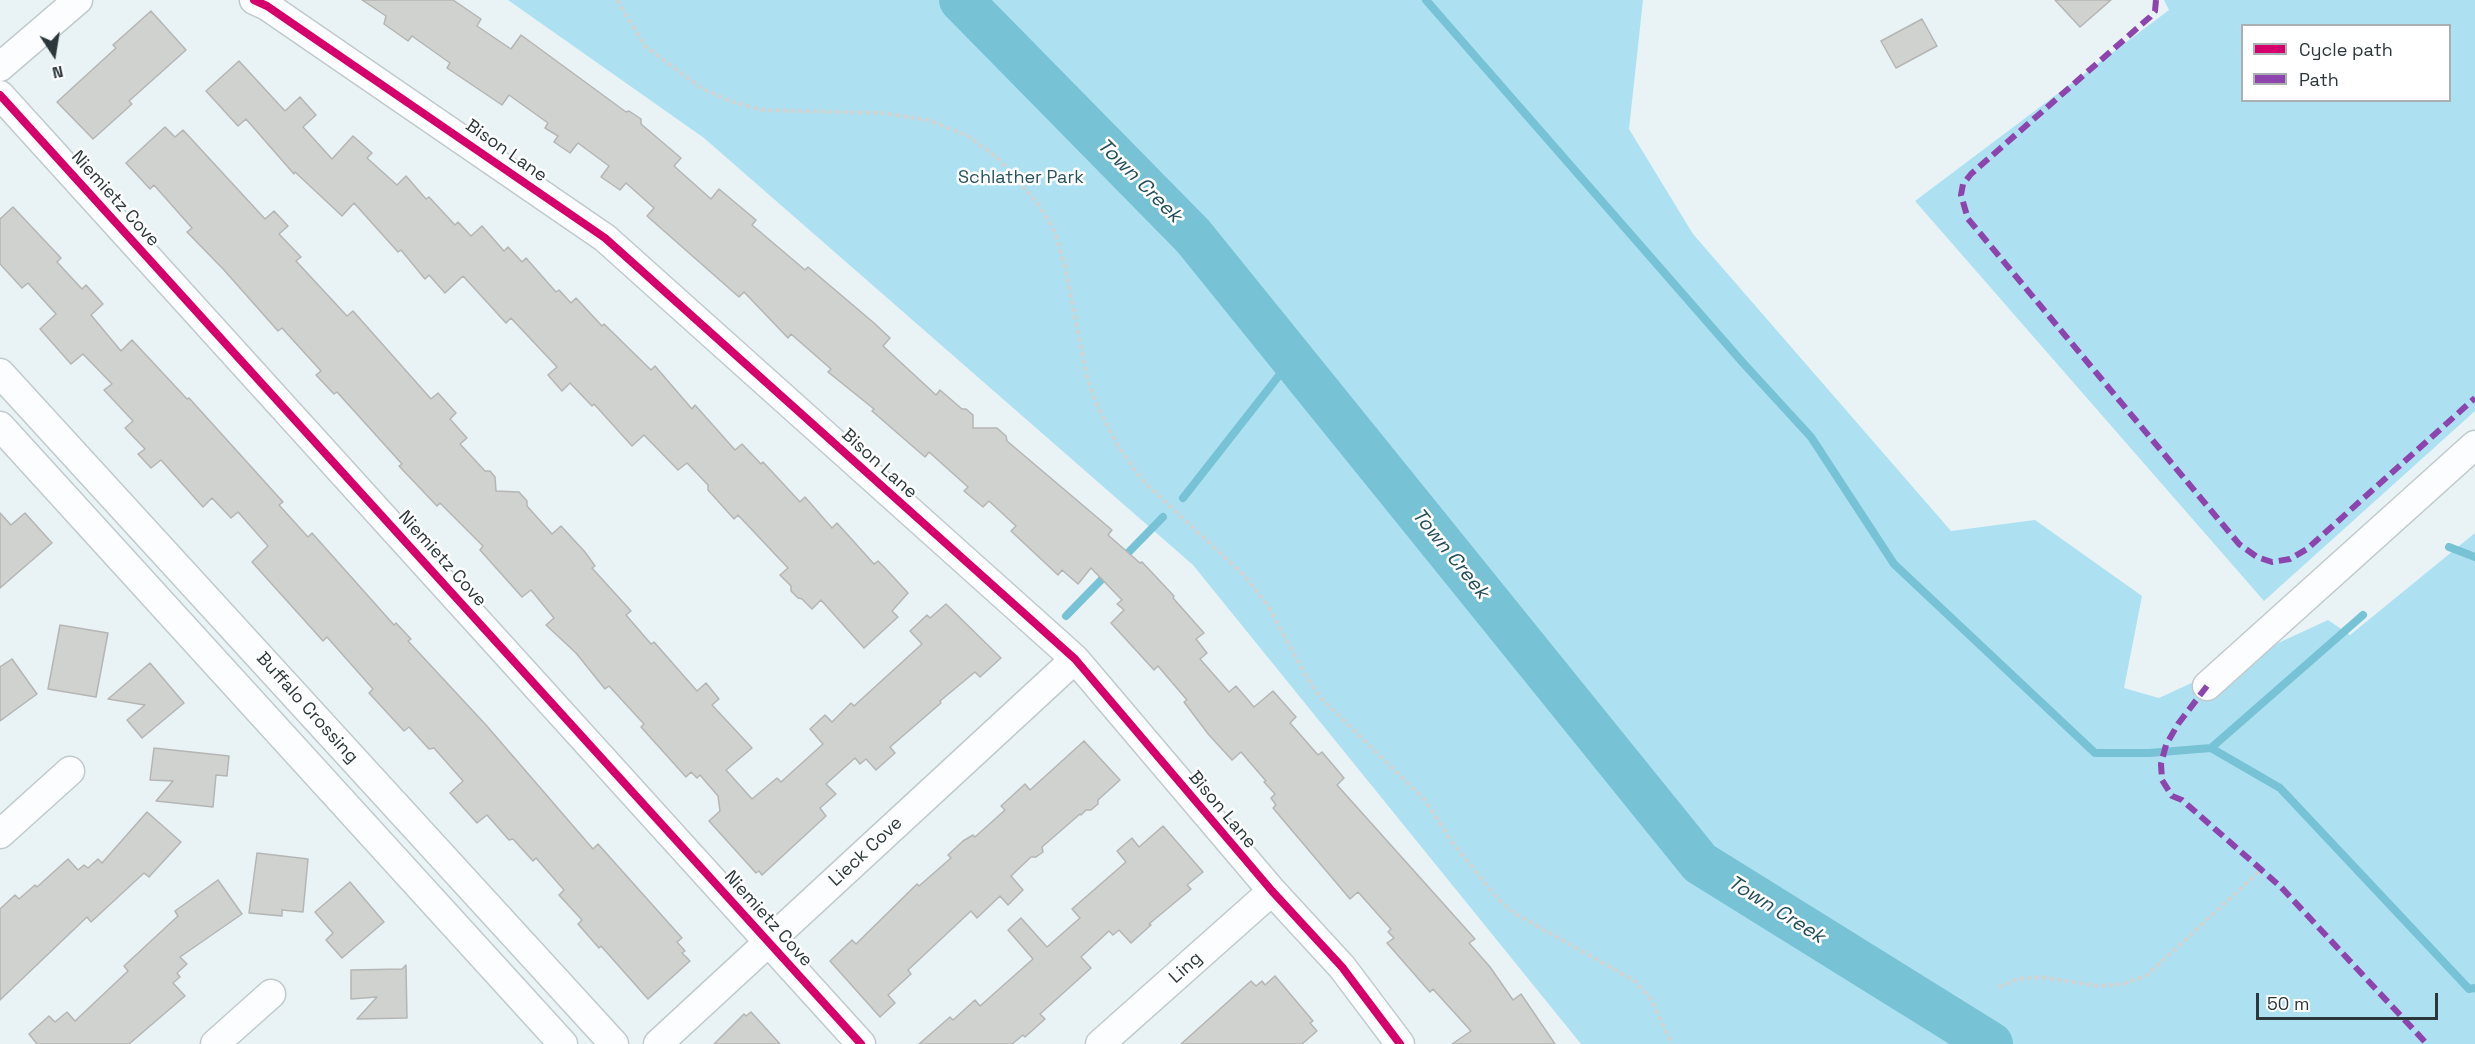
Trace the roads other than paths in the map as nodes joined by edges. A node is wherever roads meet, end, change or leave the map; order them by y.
1 (78, 0) edge
2 (254, 0) edge
3 (0, 67) edge
4 (0, 95) edge
5 (0, 373) edge
6 (32, 408) junction
7 (2, 431) edge
8 (2475, 445) edge
9 (1074, 659) junction
10 (2207, 686) dead end
11 (70, 771) dead end
12 (0, 834) edge
13 (1272, 891) junction
14 (769, 942) junction
15 (271, 994) dead end
16 (215, 1044) edge
17 (563, 1044) edge
18 (614, 1044) edge
19 (658, 1044) edge
20 (861, 1044) edge
21 (1100, 1044) edge
22 (1400, 1044) edge

1 - 3 street
2 - 9 street, Bison Lane
4 - 14 street, Niemietz Cove
5 - 6 street, Buffalo Crossing
6 - 7 street
6 - 18 street, Buffalo Crossing
7 - 17 street, Buffalo Crossing
8 - 10 street
9 - 13 street, Bison Lane
9 - 14 street, Lieck Cove
11 - 12 street
13 - 21 street, Ling
13 - 22 street, Bison Lane
14 - 19 street, Lieck Cove
14 - 20 street, Niemietz Cove
15 - 16 street

